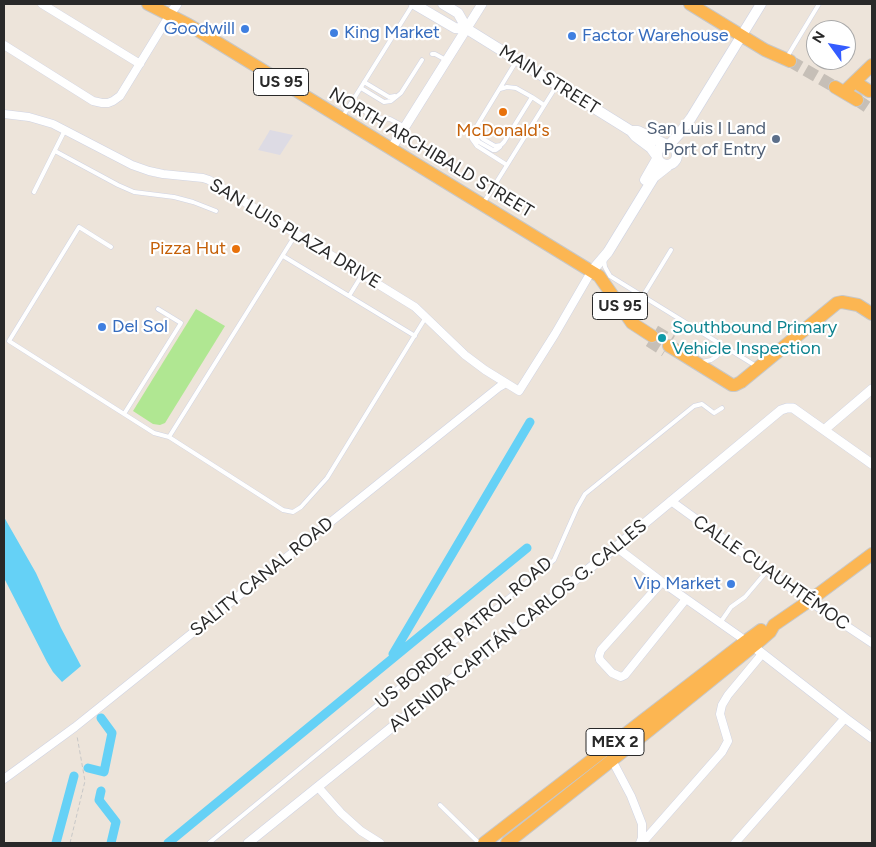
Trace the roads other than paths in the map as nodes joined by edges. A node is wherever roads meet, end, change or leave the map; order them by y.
1 (42, 4) edge
2 (148, 4) edge
3 (177, 4) edge
4 (414, 4) edge
5 (443, 4) edge
6 (482, 4) edge
7 (690, 4) edge
8 (761, 4) edge
9 (819, 4) edge
10 (170, 16) junction
11 (467, 29) junction
12 (741, 35) junction
13 (4, 45) edge
14 (432, 54) dead end
15 (422, 60) dead end
16 (447, 60) junction
17 (517, 60) junction
18 (788, 60) joint
19 (140, 64) junction
20 (860, 77) edge
21 (364, 82) junction
22 (557, 85) junction
23 (361, 88) junction
24 (500, 88) junction
25 (865, 93) edge
26 (398, 95) junction
27 (532, 97) junction
28 (351, 103) junction
29 (544, 105) junction
30 (4, 114) edge
31 (690, 118) junction
32 (341, 119) junction
33 (405, 127) junction
34 (475, 128) junction
35 (65, 130) junction
36 (631, 131) junction
37 (668, 145) junction
38 (391, 149) junction
39 (54, 151) junction
40 (656, 157) junction
41 (677, 157) junction
42 (507, 165) junction
43 (668, 166) junction
44 (34, 192) dead end
45 (482, 205) junction
46 (216, 211) dead end
47 (296, 234) junction
48 (111, 247) dead end
49 (671, 250) dead end
50 (283, 256) junction
51 (604, 257) junction
52 (363, 274) junction
53 (596, 275) junction
54 (349, 296) junction
55 (642, 296) junction
56 (158, 309) dead end
57 (872, 314) edge
58 (426, 318) junction
59 (629, 318) junction
60 (415, 336) junction
61 (652, 336) tunnel mouth
62 (720, 344) junction
63 (669, 346) tunnel mouth
64 (696, 363) junction
65 (758, 368) junction
66 (506, 383) junction
67 (872, 389) edge
68 (722, 408) dead end
69 (124, 414) junction
70 (824, 430) junction
71 (169, 437) junction
72 (872, 464) edge
73 (671, 501) junction
74 (616, 546) junction
75 (871, 557) edge
76 (766, 571) junction
77 (662, 582) junction
78 (686, 599) junction
79 (809, 601) junction
80 (720, 623) junction
81 (872, 643) edge
82 (754, 647) junction
83 (845, 718) junction
84 (872, 738) edge
85 (612, 760) junction
86 (4, 779) edge
87 (318, 787) junction
88 (440, 805) dead end
89 (209, 843) edge
90 (248, 843) edge
91 (380, 843) edge
92 (479, 843) edge
93 (484, 843) edge
94 (507, 843) edge
95 (641, 843) edge
96 (735, 843) edge

1 - 19 street
2 - 10 highway, NORTH ARCHIBALD STREET / US 95
3 - 10 street
4 - 11 main road, MAIN STREET
4 - 21 lane
5 - 11 main road, MAIN STREET
6 - 11 street
7 - 12 highway
8 - 12 main road
9 - 18 lane
10 - 19 street
10 - 32 highway, NORTH ARCHIBALD STREET / US 95
11 - 16 street
11 - 17 main road, MAIN STREET
12 - 18 highway
12 - 31 main road
13 - 19 street
14 - 16 lane
15 - 26 lane
16 - 33 street
17 - 22 main road, MAIN STREET
17 - 24 lane
20 - 25 highway
20 - 25 highway
21 - 23 lane
21 - 26 lane
22 - 29 lane
22 - 36 main road, MAIN STREET
23 - 26 lane
23 - 28 lane
24 - 27 lane
24 - 34 lane
27 - 29 lane
27 - 34 lane
28 - 32 lane
28 - 33 lane
29 - 42 lane
30 - 35 street, SAN LUIS PLAZA DRIVE
31 - 37 main road
31 - 41 main road
32 - 38 highway, NORTH ARCHIBALD STREET / US 95
33 - 38 street
34 - 42 lane
35 - 39 lane
35 - 47 street, SAN LUIS PLAZA DRIVE
36 - 37 main road, MAIN STREET
36 - 40 main road, MAIN STREET
37 - 40 main road
37 - 41 main road
38 - 45 highway, NORTH ARCHIBALD STREET / US 95
39 - 44 lane
39 - 46 lane
40 - 43 main road
40 - 53 main road
41 - 43 main road
42 - 45 lane
43 - 51 main road
45 - 53 highway, NORTH ARCHIBALD STREET / US 95
47 - 50 lane
47 - 52 street, SAN LUIS PLAZA DRIVE
48 - 69 lane
49 - 55 lane
50 - 54 lane
50 - 71 lane
51 - 53 main road
51 - 55 lane
52 - 54 lane
52 - 58 street, SAN LUIS PLAZA DRIVE
53 - 59 highway, US 95
53 - 66 street
54 - 60 lane
55 - 59 lane
55 - 62 lane
56 - 69 lane
57 - 65 highway
58 - 60 lane
58 - 66 street, SAN LUIS PLAZA DRIVE
59 - 61 highway, US 95
60 - 71 lane
62 - 64 lane
62 - 65 lane
63 - 64 highway
64 - 65 highway
66 - 86 street, SALITY CANAL ROAD
67 - 70 street
68 - 89 lane, US BORDER PATROL ROAD
69 - 71 lane
70 - 72 street
70 - 73 street, AVENIDA CAPITÁN CARLOS G. CALLES
73 - 74 street, AVENIDA CAPITÁN CARLOS G. CALLES
73 - 76 street, CALLE CUAUHTÉMOC
74 - 77 street
74 - 87 street, AVENIDA CAPITÁN CARLOS G. CALLES
75 - 79 highway, MEX 2
76 - 79 street, CALLE CUAUHTÉMOC
76 - 80 lane
77 - 78 street
77 - 78 street
78 - 80 street
79 - 81 street, CALLE CUAUHTÉMOC
79 - 82 highway, MEX 2
80 - 82 street
82 - 83 street
82 - 85 highway, MEX 2
82 - 93 highway, MEX 2
82 - 95 street
83 - 84 street
83 - 96 street
85 - 94 highway, MEX 2
85 - 95 street
87 - 90 street, AVENIDA CAPITÁN CARLOS G. CALLES
87 - 91 street
88 - 92 lane

